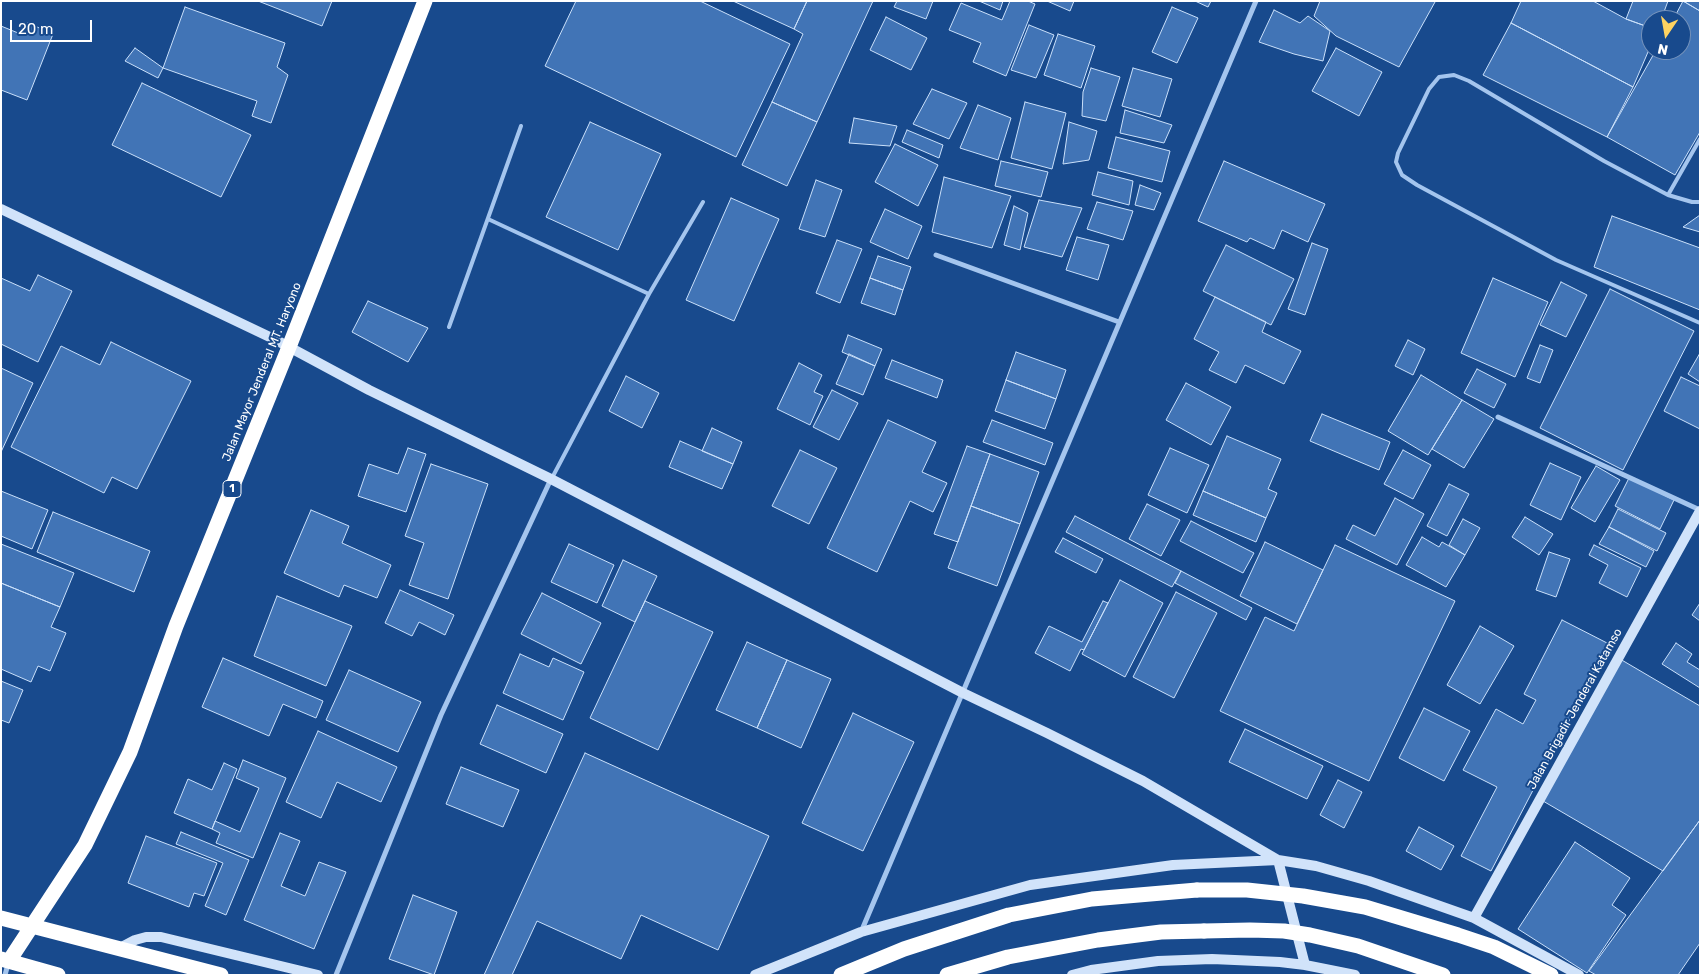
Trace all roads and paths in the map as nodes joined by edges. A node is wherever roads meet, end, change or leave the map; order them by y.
1 (425, 1) edge
2 (1256, 1) edge
3 (521, 126) dead end
4 (1700, 140) edge
5 (1668, 195) junction
6 (703, 202) dead end
7 (1700, 202) edge
8 (1, 209) edge
9 (488, 219) junction
10 (936, 255) dead end
11 (649, 294) junction
12 (1119, 322) junction
13 (1700, 324) edge
14 (449, 327) dead end
15 (289, 347) junction
16 (1498, 417) dead end
17 (551, 480) junction
18 (1700, 511) edge
19 (963, 693) junction
20 (1278, 860) junction
21 (1, 918) edge
22 (1474, 918) junction
23 (31, 926) junction
24 (861, 932) junction
25 (118, 949) junction
26 (5, 965) edge
27 (1305, 965) junction
28 (58, 975) edge
29 (221, 975) edge
30 (318, 975) edge
31 (336, 975) edge
32 (755, 975) edge
33 (841, 975) edge
34 (947, 975) edge
35 (1072, 975) edge
36 (1355, 975) edge
37 (1443, 975) edge
38 (1551, 975) edge
39 (1579, 975) edge

1 - 15 highway, Jalan Mayor Jenderal MT. Haryono / 1
2 - 12 street
3 - 9 lane
4 - 5 lane
5 - 7 lane
5 - 13 lane
6 - 11 lane
8 - 15 street
9 - 11 lane
9 - 14 lane
10 - 12 street
11 - 17 lane
12 - 19 street
15 - 17 street
15 - 23 highway, Jalan Mayor Jenderal MT. Haryono / 1
16 - 18 street
17 - 19 street
17 - 31 street
18 - 22 street, Jalan Brigadir Jenderal Katamso
19 - 20 street
19 - 24 street
20 - 22 street
20 - 24 street
20 - 27 street
21 - 23 highway
22 - 39 street
23 - 25 highway
23 - 26 highway, Jalan Mayor Jenderal MT. Haryono / 1
24 - 32 street
25 - 29 highway
25 - 30 street
26 - 28 highway
27 - 35 street
27 - 36 street
33 - 38 highway, bridge
34 - 37 highway, bridge

